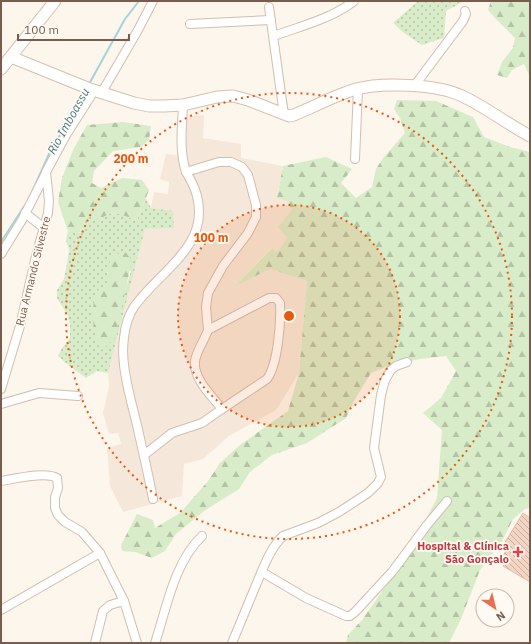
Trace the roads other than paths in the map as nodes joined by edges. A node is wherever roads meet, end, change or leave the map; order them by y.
1 (55, 1) edge
2 (153, 1) edge
3 (354, 1) edge
4 (269, 7) dead end
5 (465, 11) dead end
6 (271, 20) junction
7 (190, 24) dead end
8 (274, 36) junction
9 (11, 57) junction
10 (1, 69) edge
11 (415, 85) junction
12 (358, 89) junction
13 (96, 91) junction
14 (183, 105) junction
15 (284, 114) junction
16 (530, 136) edge
17 (355, 159) dead end
18 (46, 172) junction
19 (186, 172) junction
20 (26, 213) junction
21 (44, 228) junction
22 (1, 254) edge
23 (208, 330) junction
24 (407, 362) dead end
25 (1, 389) edge
26 (78, 396) dead end
27 (1, 404) edge
28 (222, 409) junction
29 (144, 455) junction
30 (1, 481) edge
31 (153, 498) dead end
32 (447, 501) dead end
33 (202, 536) dead end
34 (100, 553) junction
35 (262, 572) junction
36 (124, 601) junction
37 (1, 610) edge
38 (95, 643) edge
39 (137, 643) edge
40 (155, 643) edge
41 (232, 643) edge

1 - 9 street
2 - 13 street
3 - 8 street
4 - 6 street
5 - 11 street
6 - 7 street
6 - 8 street
8 - 15 street
9 - 10 street
9 - 13 street
11 - 12 street
11 - 16 street
12 - 15 street
12 - 17 street
13 - 14 street
13 - 18 street
14 - 15 street
14 - 19 street
18 - 20 street
18 - 21 street, Rua Armando Silvestre
19 - 23 street
19 - 29 street
20 - 21 street
20 - 22 street
21 - 25 street, Rua Armando Silvestre
23 - 28 street
23 - 28 street
24 - 35 street
26 - 27 street
28 - 29 street
29 - 31 street
30 - 34 street
32 - 35 street
33 - 40 street
34 - 36 street
34 - 37 street
35 - 41 street
36 - 38 street
36 - 39 street

